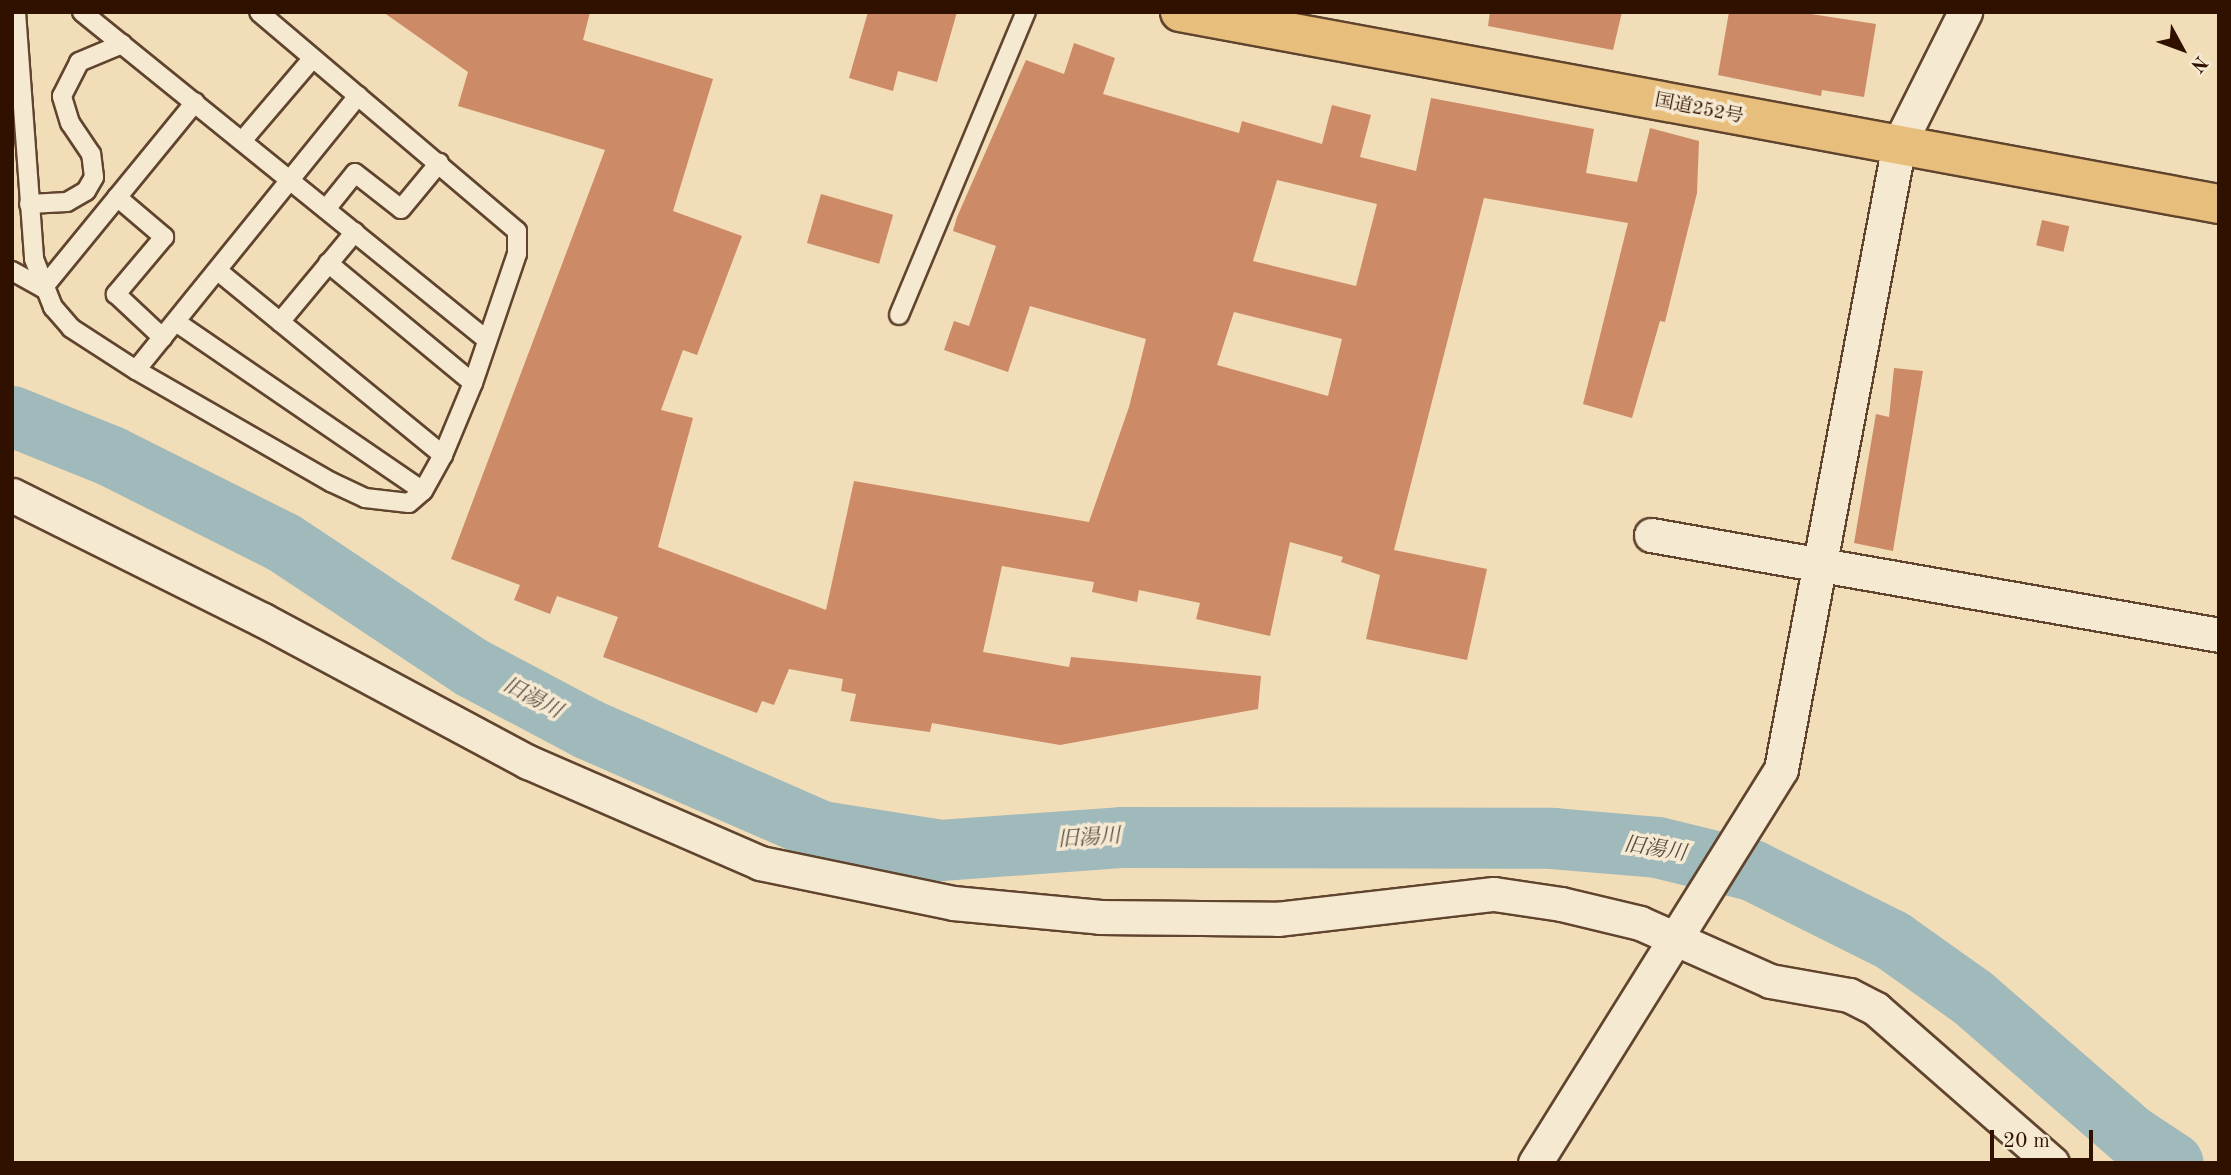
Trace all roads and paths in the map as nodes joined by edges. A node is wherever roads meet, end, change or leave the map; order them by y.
1 (16, 12) edge
2 (82, 12) edge
3 (259, 12) edge
4 (1026, 12) edge
5 (1180, 12) edge
6 (1965, 12) edge
7 (122, 44) junction
8 (313, 58) junction
9 (358, 96) junction
10 (195, 102) junction
11 (242, 141) junction
12 (1899, 145) junction
13 (439, 163) junction
14 (291, 181) junction
15 (117, 197) junction
16 (29, 204) junction
17 (2219, 205) edge
18 (326, 209) junction
19 (355, 232) junction
20 (328, 263) junction
21 (12, 271) edge
22 (218, 271) junction
23 (43, 288) junction
24 (899, 314) dead end
25 (176, 322) junction
26 (280, 322) junction
27 (163, 338) junction
28 (487, 340) junction
29 (136, 370) junction
30 (473, 383) junction
31 (443, 455) junction
32 (423, 491) junction
33 (12, 495) edge
34 (1651, 534) dead end
35 (1821, 562) junction
36 (2219, 635) edge
37 (1678, 939) junction
38 (1535, 1163) edge
39 (2052, 1163) edge

1 - 16 lane
2 - 7 lane
3 - 8 lane
4 - 24 lane
5 - 12 highway, 国道252号
6 - 12 street
7 - 10 lane
7 - 16 lane
8 - 9 lane
8 - 11 lane
9 - 13 lane
9 - 14 lane
10 - 11 lane
10 - 15 lane
11 - 14 lane
12 - 17 highway, 国道252号
12 - 35 street
13 - 18 lane
13 - 28 lane
14 - 18 lane
14 - 22 lane
15 - 23 lane
15 - 27 lane
16 - 23 lane
18 - 19 lane
19 - 20 lane
19 - 28 lane
20 - 26 lane
20 - 30 lane
21 - 23 lane
22 - 25 lane
22 - 26 lane
23 - 29 lane
25 - 27 lane
25 - 32 lane
26 - 31 lane
27 - 29 lane
28 - 30 lane
29 - 32 lane
30 - 31 lane
31 - 32 lane
33 - 37 street
34 - 35 street
35 - 36 street
35 - 37 street
37 - 38 street
37 - 39 street

